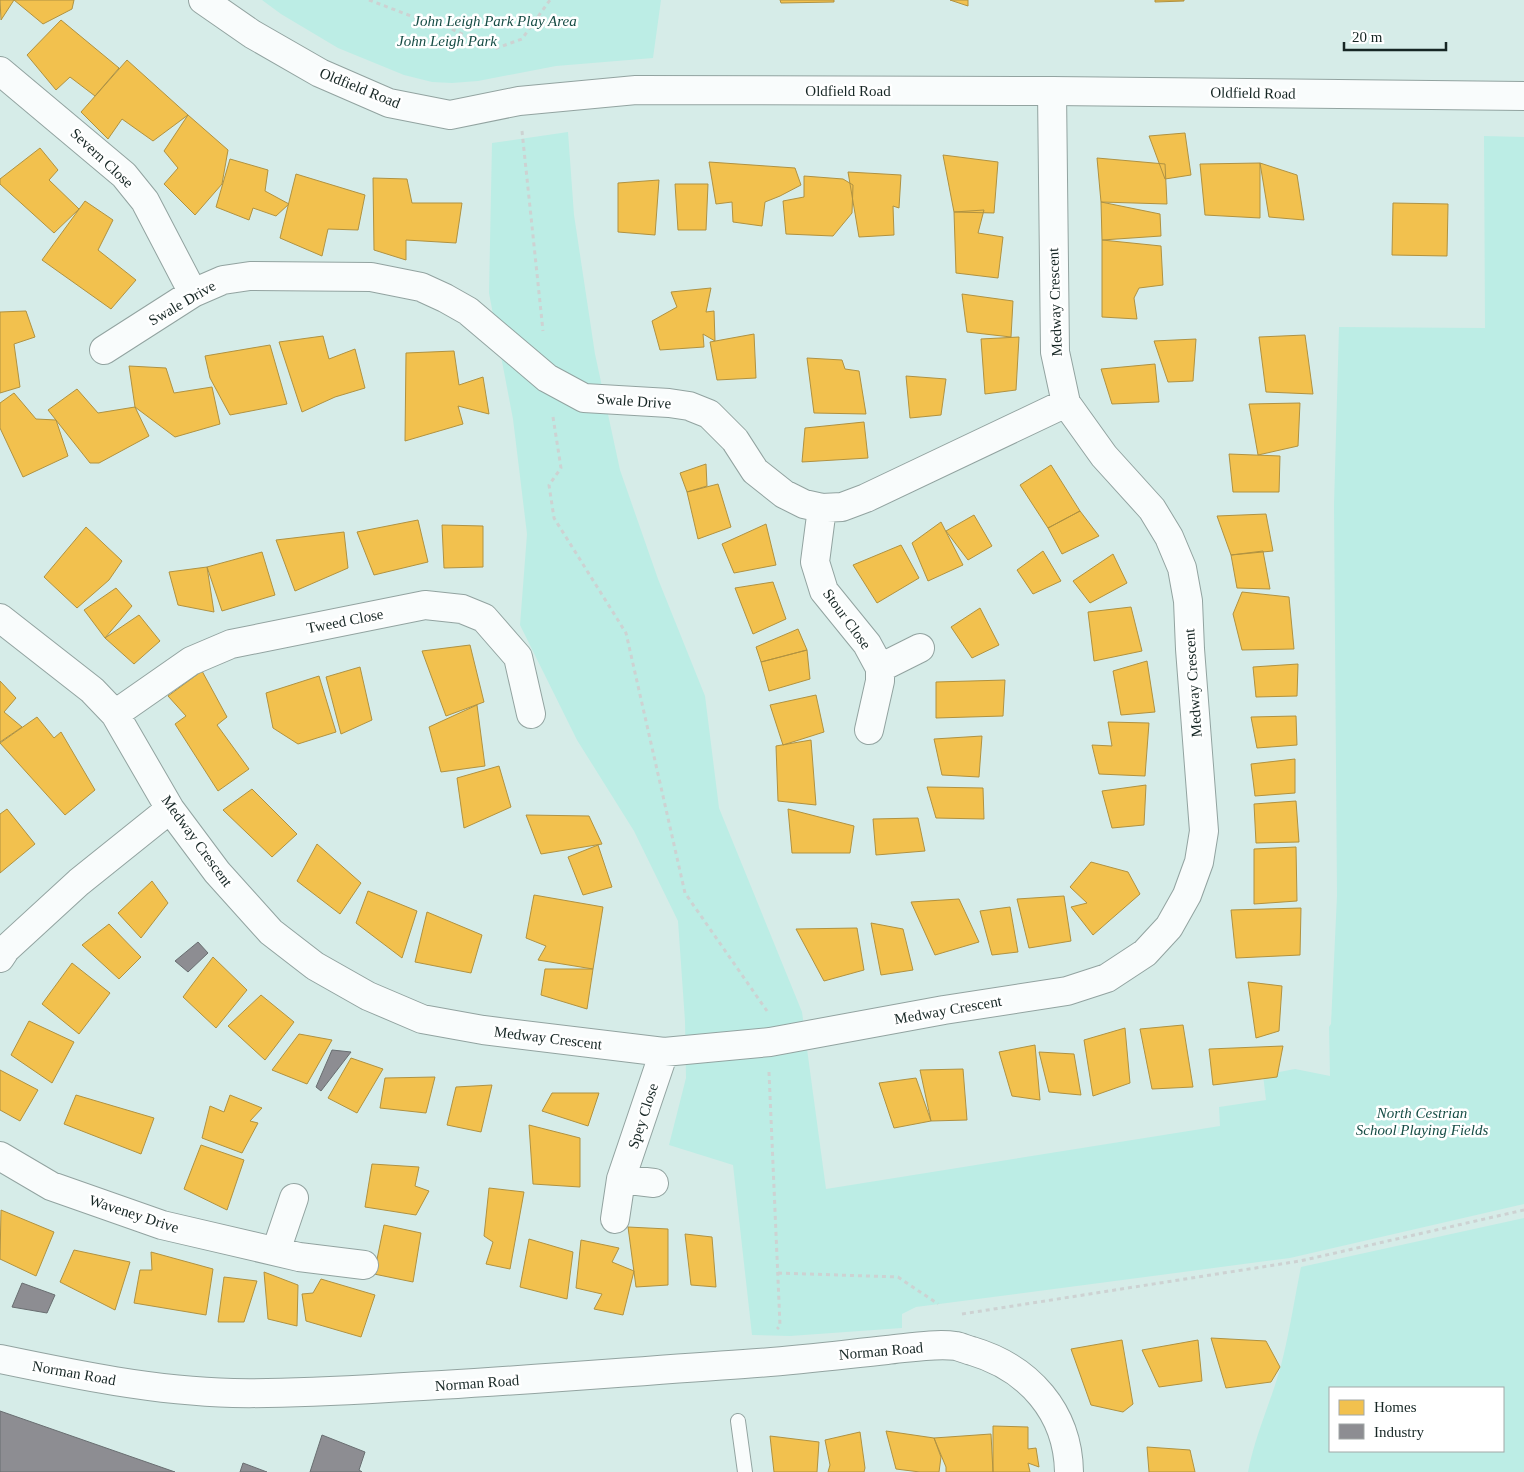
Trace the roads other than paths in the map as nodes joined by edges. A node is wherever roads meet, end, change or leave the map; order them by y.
1 (203, 0) edge
2 (0, 71) edge
3 (1052, 91) junction
4 (1524, 96) edge
5 (193, 293) junction
6 (104, 350) dead end
7 (1066, 402) junction
8 (822, 508) junction
9 (0, 618) edge
10 (920, 648) dead end
11 (880, 668) junction
12 (115, 714) junction
13 (531, 714) dead end
14 (869, 730) dead end
15 (170, 809) junction
16 (0, 958) edge
17 (664, 1052) junction
18 (0, 1156) edge
19 (622, 1179) junction
20 (654, 1183) dead end
21 (294, 1198) dead end
22 (615, 1219) dead end
23 (276, 1251) junction
24 (364, 1265) dead end
25 (0, 1359) edge
26 (738, 1421) dead end
27 (745, 1472) edge
28 (1069, 1472) edge

1 - 3 street, Oldfield Road
2 - 5 street, Severn Close
3 - 4 street, Oldfield Road
3 - 7 street, Medway Crescent
5 - 6 street, Swale Drive
5 - 8 street, Swale Drive
7 - 8 street, Swale Drive
7 - 17 street, Medway Crescent
8 - 11 street, Stour Close
9 - 12 street, Medway Crescent
10 - 11 street
11 - 14 street
12 - 13 street, Tweed Close
12 - 15 street, Medway Crescent
15 - 16 street
15 - 17 street, Medway Crescent
17 - 19 street, Spey Close
18 - 23 street, Waveney Drive
19 - 20 street
19 - 22 street, Spey Close
21 - 23 street
23 - 24 street, Waveney Drive
25 - 28 street, Norman Road
26 - 27 lane

